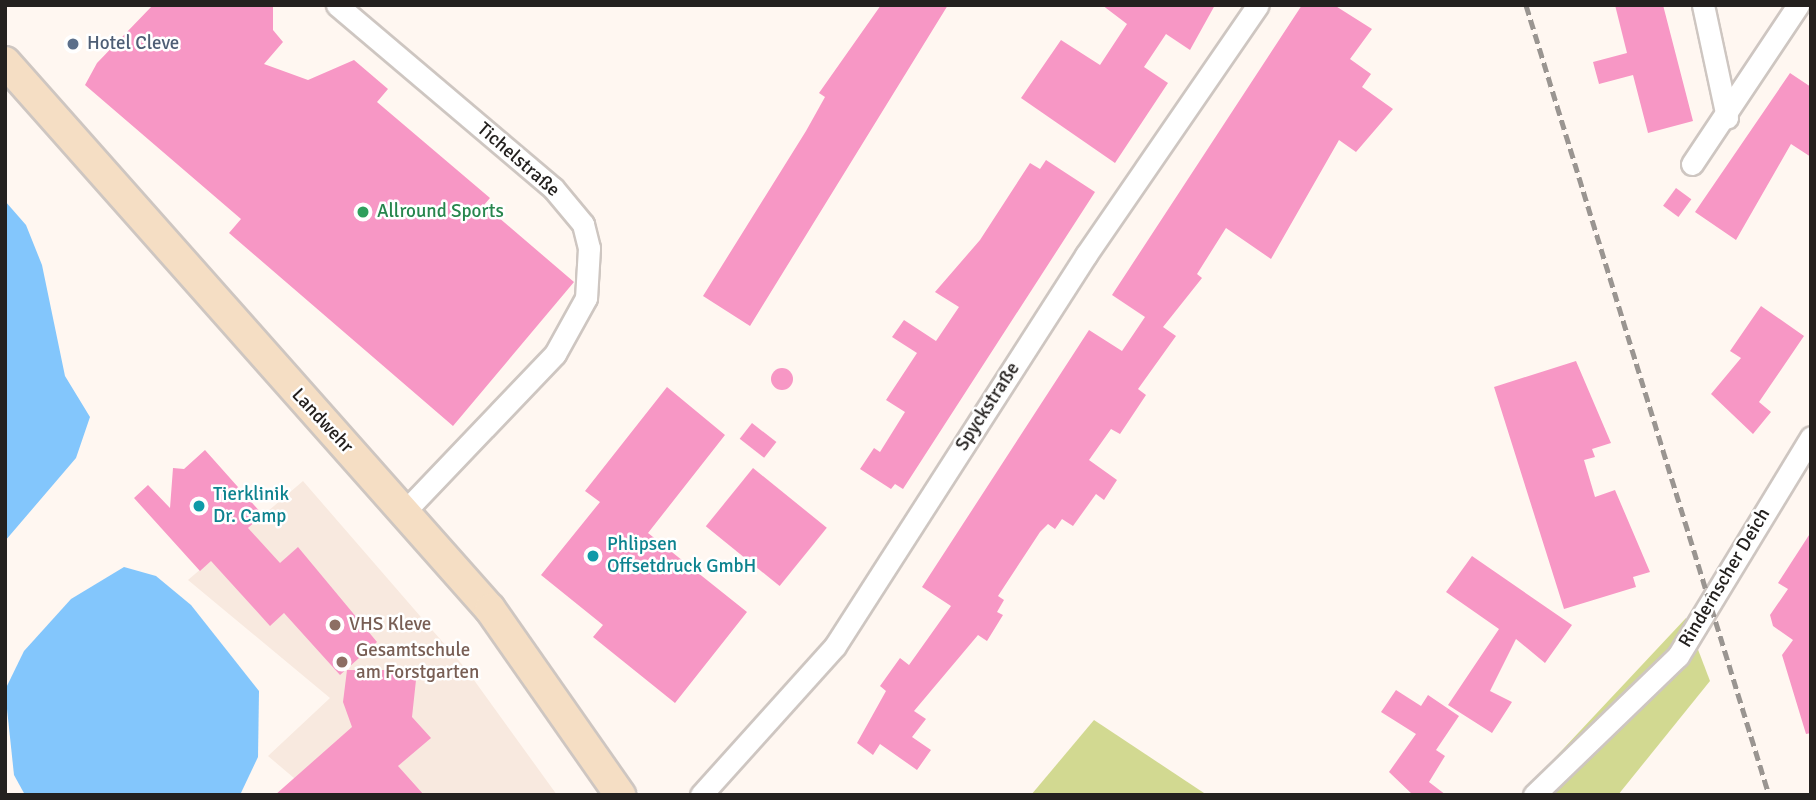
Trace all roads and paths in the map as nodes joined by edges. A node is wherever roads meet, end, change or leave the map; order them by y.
1 (337, 5) edge
2 (1258, 5) edge
3 (1703, 5) edge
4 (1811, 16) edge
5 (5, 62) edge
6 (1727, 117) junction
7 (1692, 164) dead end
8 (1811, 437) edge
9 (405, 511) junction
10 (620, 795) edge
11 (701, 795) edge
12 (1534, 795) edge

1 - 9 street, Tichelstraße
2 - 11 street, Spyckstraße
3 - 6 street
4 - 6 street
5 - 9 main road, Landwehr
6 - 7 street
8 - 12 street, Rindernscher Deich
9 - 10 main road, Landwehr

